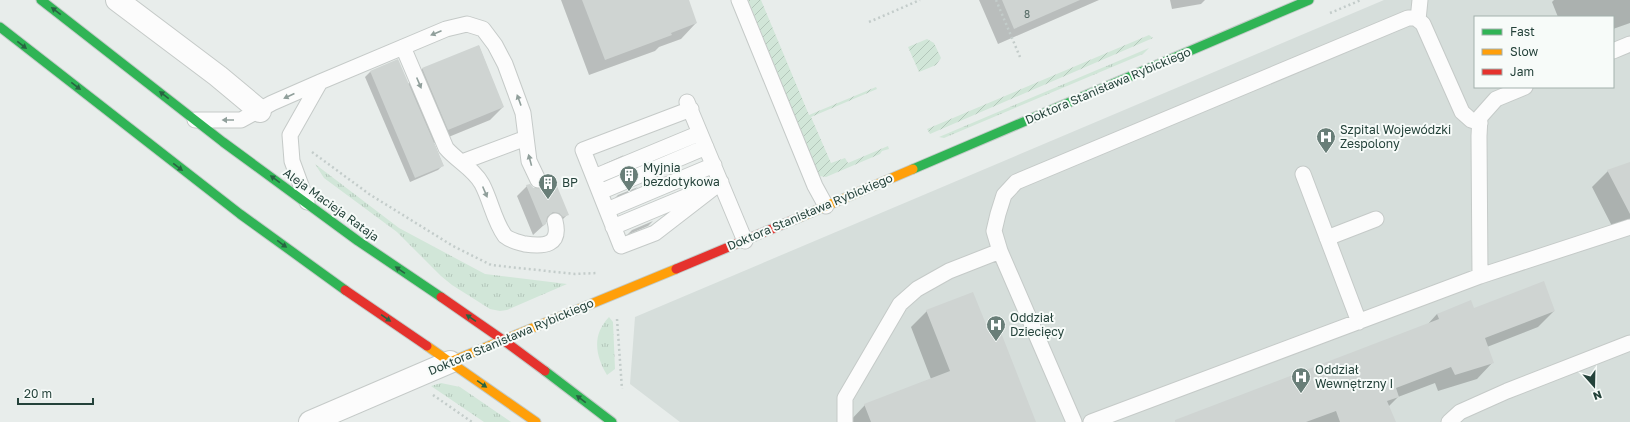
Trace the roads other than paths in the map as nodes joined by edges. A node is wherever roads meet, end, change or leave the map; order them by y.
1 (41, 0) edge
2 (117, 0) edge
3 (739, 0) edge
4 (1309, 0) edge
5 (1420, 0) edge
6 (1418, 20) junction
7 (0, 27) edge
8 (1630, 44) edge
9 (403, 47) junction
10 (1614, 51) edge
11 (320, 82) junction
12 (1523, 88) edge
13 (260, 111) junction
14 (195, 120) junction
15 (1480, 123) junction
16 (700, 133) junction
17 (526, 138) junction
18 (706, 147) junction
19 (462, 162) junction
20 (714, 165) junction
21 (1303, 174) dead end
22 (594, 177) junction
23 (538, 180) dead end
24 (721, 182) junction
25 (600, 192) junction
26 (307, 202) junction
27 (826, 206) junction
28 (607, 210) junction
29 (1376, 219) dead end
30 (555, 220) dead end
31 (613, 227) junction
32 (1630, 227) edge
33 (1327, 238) junction
34 (745, 241) junction
35 (1000, 251) junction
36 (1480, 276) junction
37 (1359, 322) junction
38 (503, 340) junction
39 (1630, 343) edge
40 (450, 362) junction
41 (310, 422) edge
42 (536, 422) edge
43 (612, 422) edge
44 (845, 422) edge
45 (1074, 422) edge
46 (1091, 422) edge
47 (1449, 422) edge

14 -> 1 main road, Aleja Macieja Rataja
2 - 13 street
3 - 27 lane
4 - 27 main road, Doktora Stanisława Rybickiego
5 - 6 lane
6 - 15 lane
6 - 35 lane
7 -> 40 main road
8 - 10 lane
9 - 11 lane
17 -> 9 lane
9 -> 19 lane
11 -> 13 lane
11 - 26 lane
12 - 15 lane
13 -> 14 lane
26 -> 14 main road, Aleja Macieja Rataja
15 - 36 lane
16 - 18 lane
16 - 22 lane
16 - 22 lane
17 - 19 lane
23 -> 17 lane
18 - 20 lane
18 - 25 lane
19 -> 30 lane
20 - 24 lane
20 - 28 lane
21 - 33 lane
22 - 25 lane
24 - 31 lane
24 - 31 lane
24 - 34 lane
25 - 28 lane
38 -> 26 main road, Aleja Macieja Rataja
27 - 34 main road, Doktora Stanisława Rybickiego
28 - 31 lane
29 - 33 lane
32 - 36 lane
33 - 37 lane
34 - 38 main road, Doktora Stanisława Rybickiego
35 - 44 lane
35 - 45 lane
36 - 37 lane
37 - 46 lane
38 - 40 main road, Doktora Stanisława Rybickiego
43 -> 38 main road, Aleja Macieja Rataja
39 - 47 lane
40 - 41 street, Doktora Stanisława Rybickiego
40 -> 42 main road

